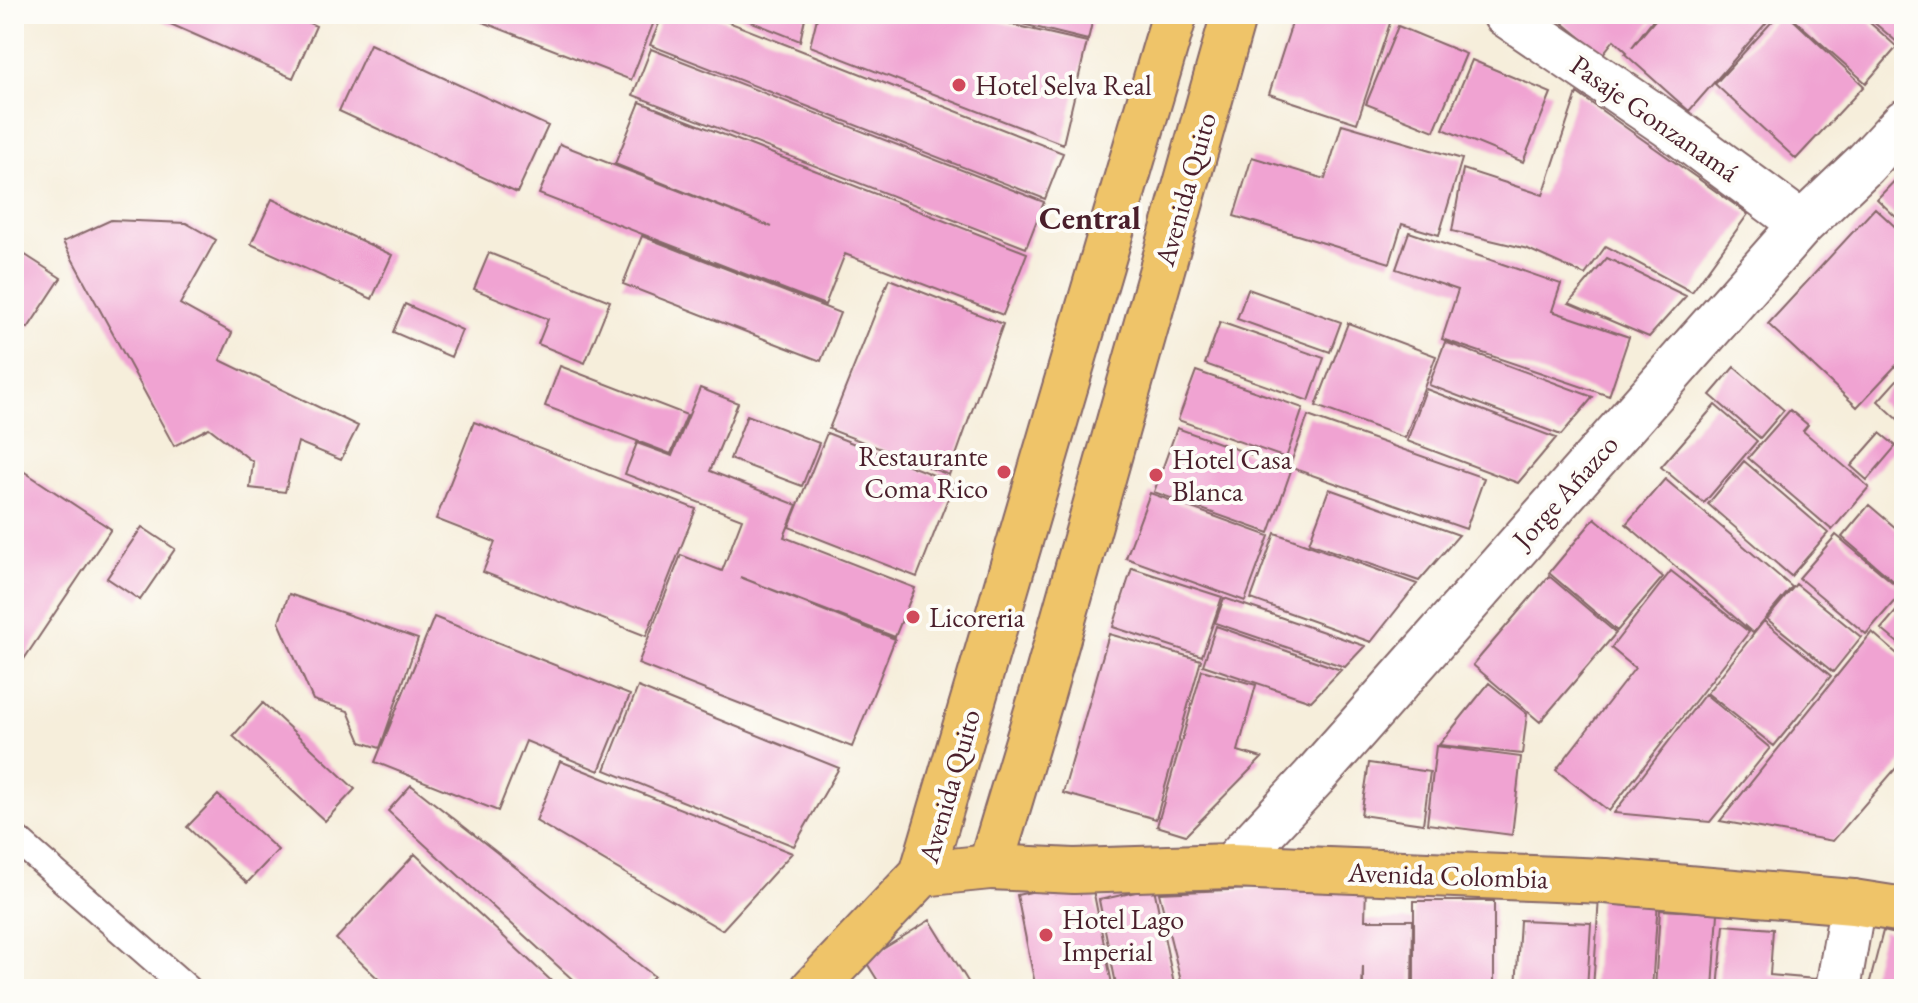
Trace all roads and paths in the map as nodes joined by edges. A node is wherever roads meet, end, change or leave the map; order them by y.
1 (1175, 14) edge
2 (1234, 14) edge
3 (1505, 14) edge
4 (1904, 122) edge
5 (1802, 224) junction
6 (14, 837) edge
7 (1231, 866) junction
8 (990, 867) junction
9 (922, 874) junction
10 (1853, 902) junction
11 (1904, 910) edge
12 (188, 989) edge
13 (813, 989) edge
14 (1838, 989) edge

1 - 9 main road, Avenida Quito
2 - 8 main road, Avenida Quito
3 - 5 street, Pasaje Gonzanamá
4 - 5 street, Jorge Añazco
5 - 7 street, Jorge Añazco
6 - 12 lane
7 - 8 main road, Avenida Colombia
7 - 10 main road, Avenida Colombia
8 - 9 main road, Avenida Quito
9 - 13 main road
10 - 11 main road, Avenida Colombia
10 - 14 street

